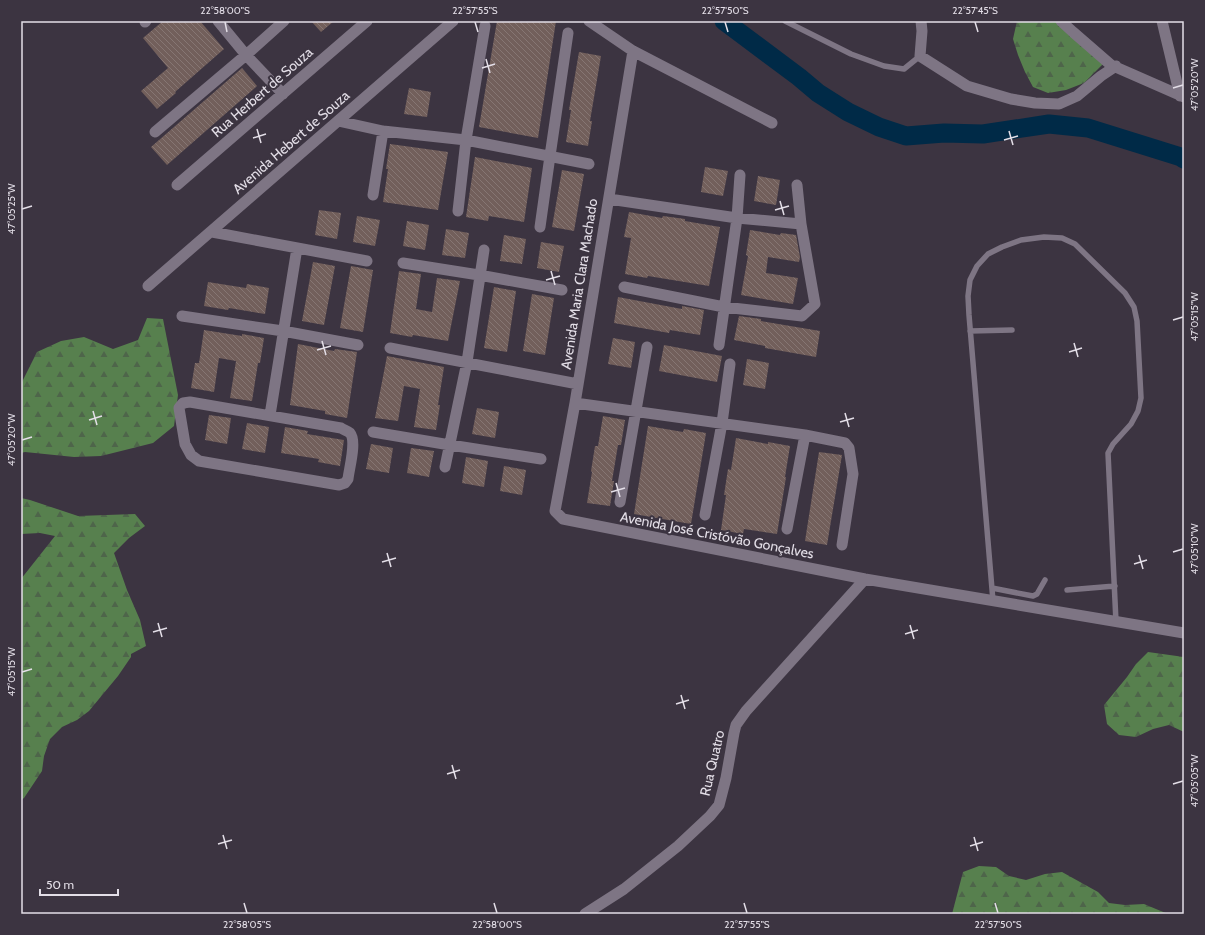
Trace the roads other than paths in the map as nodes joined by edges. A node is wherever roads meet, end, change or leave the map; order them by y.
1 (218, 21) edge
2 (284, 21) edge
3 (367, 21) edge
4 (453, 21) edge
5 (589, 21) edge
6 (785, 21) edge
7 (921, 21) edge
8 (1062, 21) edge
9 (1162, 21) edge
10 (485, 26) dead end
11 (568, 33) dead end
12 (633, 50) junction
13 (246, 56) junction
14 (920, 56) junction
15 (1116, 66) junction
16 (283, 94) junction
17 (1182, 96) edge
18 (338, 121) junction
19 (772, 122) dead end
20 (383, 131) junction
21 (155, 132) dead end
22 (466, 140) junction
23 (550, 156) junction
24 (589, 164) dead end
25 (740, 175) dead end
26 (177, 185) dead end
27 (797, 185) dead end
28 (373, 195) dead end
29 (608, 199) junction
30 (458, 211) dead end
31 (738, 218) junction
32 (801, 224) junction
33 (540, 227) dead end
34 (212, 232) junction
35 (297, 248) junction
36 (484, 250) dead end
37 (367, 261) dead end
38 (403, 263) dead end
39 (479, 275) junction
40 (148, 286) dead end
41 (624, 287) dead end
42 (562, 290) dead end
43 (724, 308) junction
44 (182, 316) dead end
45 (1012, 330) dead end
46 (283, 331) junction
47 (970, 331) junction
48 (358, 345) dead end
49 (718, 345) dead end
50 (647, 347) dead end
51 (390, 348) dead end
52 (468, 362) junction
53 (730, 364) dead end
54 (578, 384) junction
55 (575, 403) junction
56 (636, 411) junction
57 (270, 415) junction
58 (722, 423) junction
59 (373, 432) dead end
60 (805, 435) junction
61 (450, 445) junction
62 (541, 459) dead end
63 (445, 467) dead end
64 (620, 502) dead end
65 (705, 515) dead end
66 (563, 519) joint
67 (787, 529) dead end
68 (842, 545) dead end
69 (865, 579) junction
70 (1045, 580) dead end
71 (1115, 586) junction
72 (992, 588) junction
73 (1067, 590) dead end
74 (993, 601) junction
75 (1116, 622) junction
76 (1184, 633) edge
77 (585, 914) edge

1 - 13 street
2 - 13 street
3 - 16 street, Rua Herbert de Souza
4 - 18 street, Avenida Hebert de Souza
5 - 12 street
6 - 14 lane
7 - 14 street
8 - 15 street
9 - 17 street
10 - 22 street
11 - 23 street
12 - 19 street
12 - 29 street, Avenida Maria Clara Machado
13 - 16 street
13 - 21 street
14 - 15 street
15 - 17 street
16 - 26 street, Rua Herbert de Souza
18 - 20 street
18 - 34 street, Avenida Hebert de Souza
20 - 22 street
20 - 28 street
22 - 23 street
22 - 30 street
23 - 24 street
23 - 33 street
25 - 31 street
27 - 32 street
29 - 31 street
29 - 54 street, Avenida Maria Clara Machado
31 - 32 street
31 - 43 street
32 - 43 street
34 - 35 street
34 - 40 street, Avenida Hebert de Souza
35 - 37 street
35 - 46 street
36 - 39 street
38 - 39 street
39 - 42 street
39 - 52 street
41 - 43 street
43 - 49 street
44 - 46 street
45 - 47 lane
46 - 48 street
46 - 57 street
47 - 71 lane
47 - 72 lane
50 - 56 street
51 - 52 street
52 - 54 street
52 - 61 street
53 - 58 street
54 - 55 street, Avenida Maria Clara Machado
55 - 56 street
55 - 66 street, Avenida Maria Clara Machado
56 - 58 street
56 - 64 street
57 - 57 street
58 - 60 street
58 - 65 street
59 - 61 street
60 - 67 street
60 - 68 street
61 - 62 street
61 - 63 street
66 - 69 street, Avenida José Cristóvão Gonçalves
69 - 74 street, Avenida José Cristóvão Gonçalves
69 - 77 street, Rua Quatro
70 - 72 lane
71 - 73 lane
71 - 75 lane
72 - 74 lane
74 - 75 street, Avenida José Cristóvão Gonçalves
75 - 76 street, Avenida José Cristóvão Gonçalves

